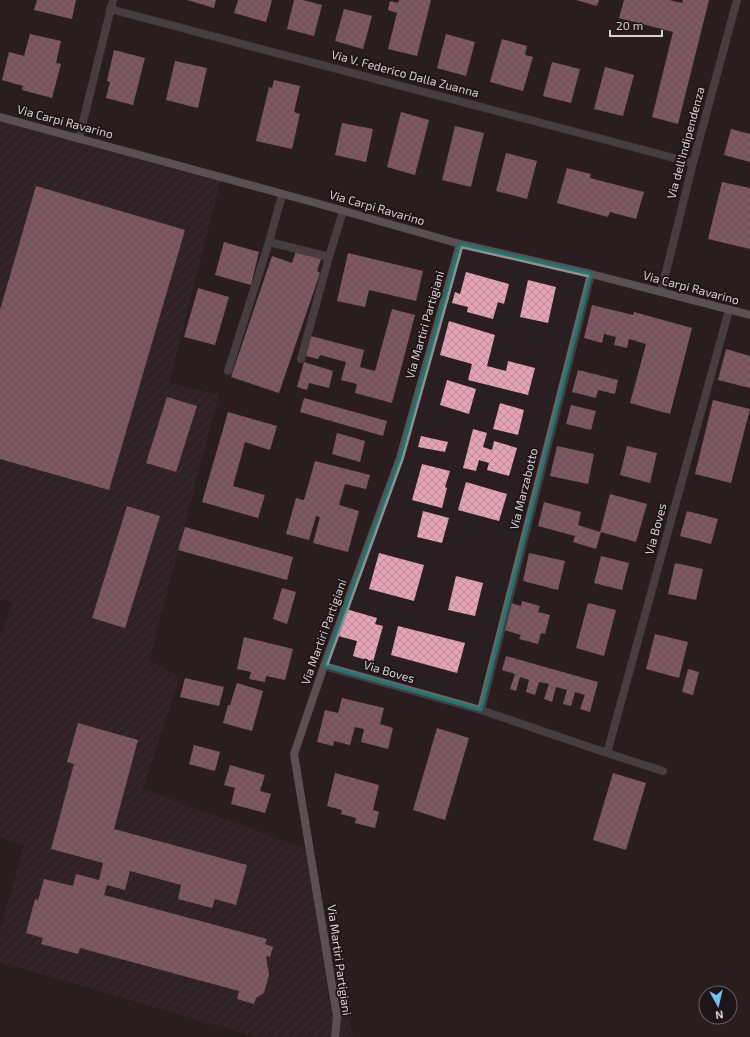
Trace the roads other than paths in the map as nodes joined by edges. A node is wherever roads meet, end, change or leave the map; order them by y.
1 (113, 0) edge
2 (737, 0) edge
3 (110, 9) junction
4 (0, 118) edge
5 (79, 138) junction
6 (693, 163) junction
7 (282, 195) junction
8 (343, 211) junction
9 (269, 242) junction
10 (460, 244) junction
11 (329, 257) junction
12 (591, 274) junction
13 (661, 292) junction
14 (729, 310) junction
15 (750, 315) edge
16 (301, 359) dead end
17 (228, 371) dead end
18 (324, 666) junction
19 (481, 710) junction
20 (606, 753) junction
21 (663, 771) dead end
22 (335, 1037) edge

1 - 3 street
2 - 6 street, Via dell'Indipendenza
3 - 5 street
3 - 6 street, Via V. Federico Dalla Zuanna
4 - 5 street, Via Carpi Ravarino
5 - 7 street, Via Carpi Ravarino
6 - 13 street, Via dell'Indipendenza
7 - 8 street, Via Carpi Ravarino
7 - 9 street
8 - 10 street, Via Carpi Ravarino
8 - 11 street
9 - 11 street
9 - 17 street
10 - 12 street, Via Carpi Ravarino
10 - 18 street, Via Martiri Partigiani
11 - 16 street
12 - 13 street, Via Carpi Ravarino
12 - 19 street, Via Marzabotto
13 - 14 street, Via Carpi Ravarino
14 - 15 street, Via Carpi Ravarino
14 - 20 street, Via Boves
18 - 19 street, Via Boves
18 - 22 street, Via Martiri Partigiani
19 - 20 street, Via Boves
20 - 21 street, Via Boves

